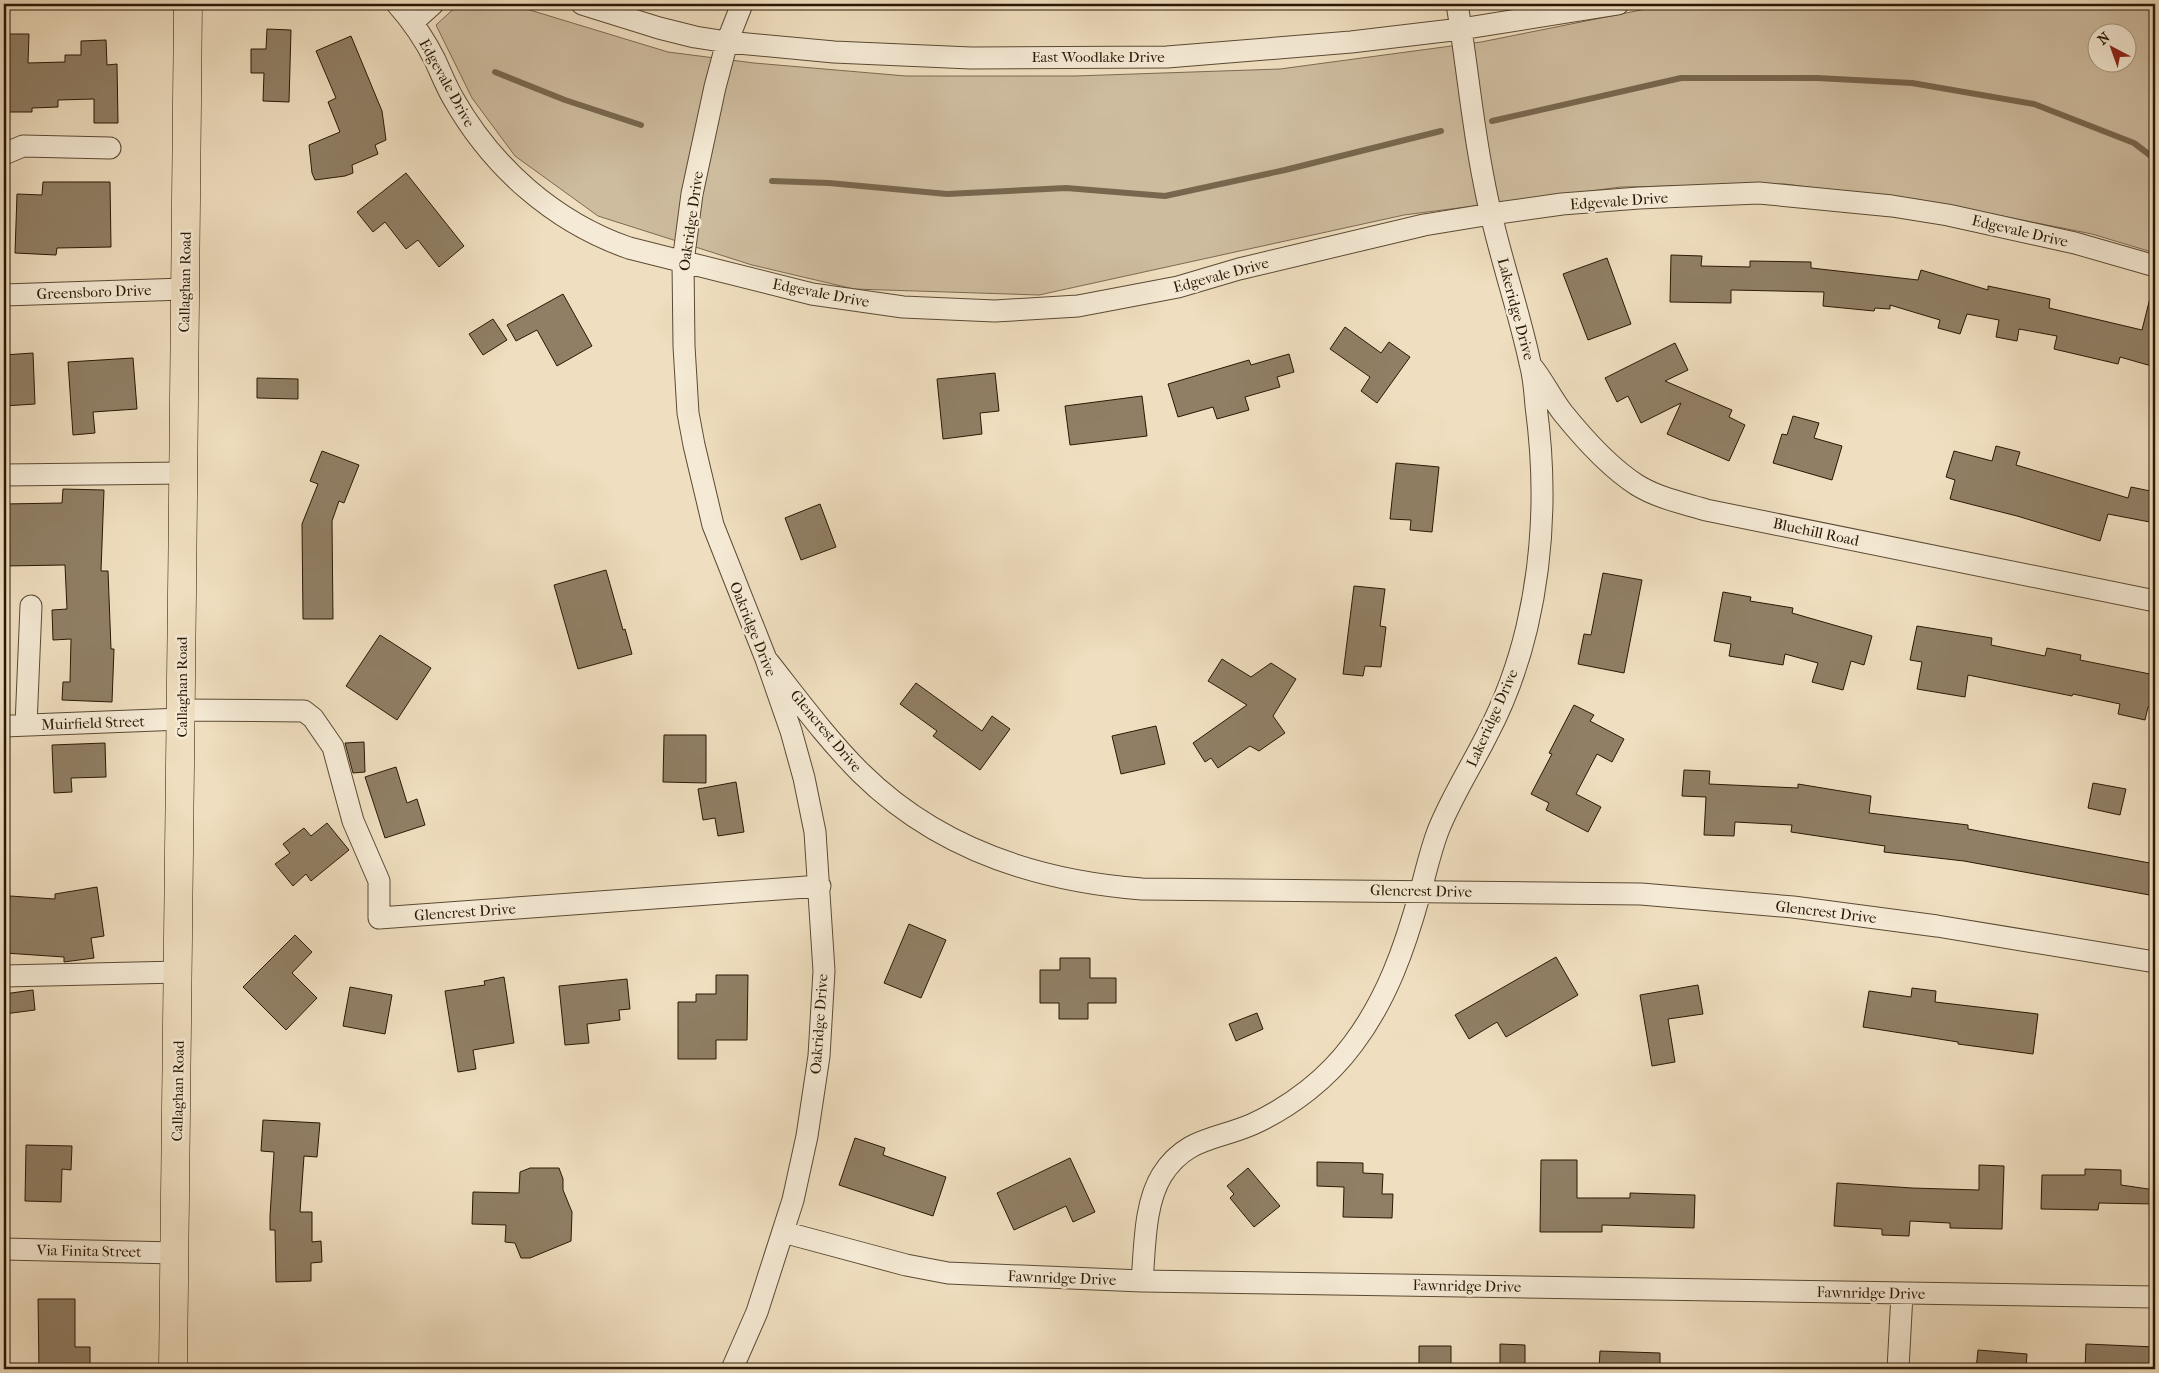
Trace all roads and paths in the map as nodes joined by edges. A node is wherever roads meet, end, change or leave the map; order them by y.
1 (188, 4) edge
2 (397, 4) edge
3 (433, 4) edge
4 (582, 4) edge
5 (742, 4) edge
6 (1457, 4) edge
7 (1618, 4) edge
8 (413, 22) junction
9 (1461, 29) junction
10 (727, 42) junction
11 (110, 148) dead end
12 (4, 154) edge
13 (1491, 214) junction
14 (684, 262) junction
15 (2155, 266) edge
16 (184, 289) junction
17 (4, 296) edge
18 (1531, 365) junction
19 (184, 473) junction
20 (4, 475) edge
21 (2155, 601) edge
22 (31, 606) dead end
23 (766, 659) junction
24 (182, 714) junction
25 (26, 725) junction
26 (4, 726) edge
27 (820, 886) junction
28 (1420, 891) junction
29 (379, 918) joint
30 (2155, 962) edge
31 (179, 972) junction
32 (4, 976) edge
33 (783, 1232) junction
34 (4, 1249) edge
35 (175, 1253) junction
36 (1142, 1281) junction
37 (1902, 1294) junction
38 (2155, 1297) edge
39 (173, 1369) edge
40 (732, 1369) edge
41 (1898, 1369) edge

1 - 16 main road, Callaghan Road
2 - 8 street, Edgevale Drive
3 - 8 street
4 - 10 street, East Woodlake Drive
5 - 10 street, Oakridge Drive
6 - 9 street, Lakeridge Drive
7 - 9 street, East Woodlake Drive
8 - 14 street, Edgevale Drive
9 - 10 street, East Woodlake Drive
9 - 13 street, Lakeridge Drive
10 - 14 street, Oakridge Drive
11 - 12 street
13 - 14 street, Edgevale Drive
13 - 15 street, Edgevale Drive
13 - 18 street, Lakeridge Drive
14 - 23 street, Oakridge Drive
16 - 17 street, Greensboro Drive
16 - 19 main road, Callaghan Road
18 - 21 street, Bluehill Road
18 - 28 street, Lakeridge Drive
19 - 20 street
19 - 24 main road, Callaghan Road
22 - 25 street
23 - 27 street, Oakridge Drive
23 - 28 street, Glencrest Drive
24 - 25 street, Muirfield Street
24 - 29 street, Muirfield Street
24 - 31 main road, Callaghan Road
25 - 26 street, Muirfield Street
27 - 29 street, Glencrest Drive
27 - 33 street, Oakridge Drive
28 - 30 street, Glencrest Drive
28 - 36 street, Lakeridge Drive
31 - 32 street
31 - 35 main road, Callaghan Road
33 - 36 street, Fawnridge Drive
33 - 40 street, Oakridge Drive
34 - 35 street, Via Finita Street
35 - 39 main road, Callaghan Road
36 - 37 street, Fawnridge Drive
37 - 38 street, Fawnridge Drive
37 - 41 street

